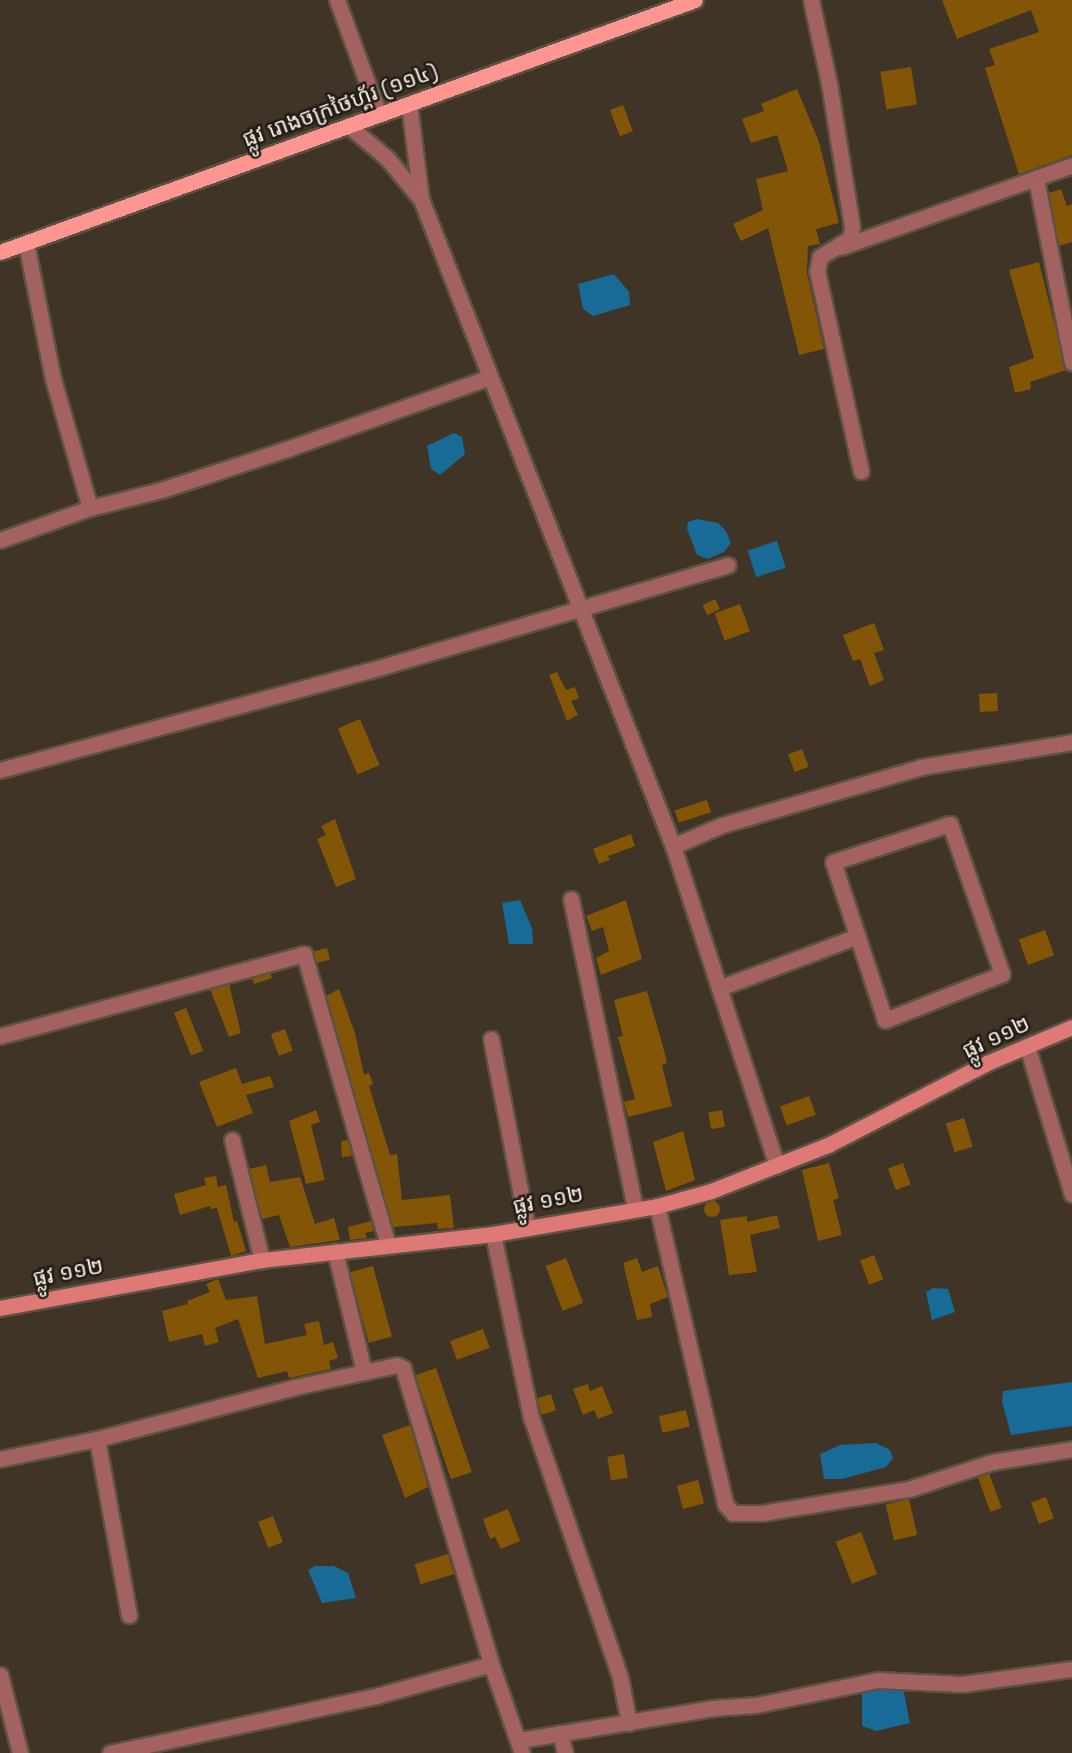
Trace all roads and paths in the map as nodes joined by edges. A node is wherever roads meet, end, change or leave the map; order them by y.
1 (337, 0) edge
2 (695, 0) edge
3 (811, 0) edge
4 (409, 104) junction
5 (379, 115) junction
6 (349, 126) junction
7 (1072, 165) edge
8 (1036, 179) junction
9 (421, 199) junction
10 (27, 243) junction
11 (838, 247) junction
12 (0, 252) edge
13 (1072, 363) edge
14 (490, 377) junction
15 (861, 471) dead end
16 (90, 508) junction
17 (0, 540) edge
18 (728, 565) dead end
19 (577, 607) junction
20 (1072, 742) edge
21 (0, 770) edge
22 (673, 846) junction
23 (572, 899) dead end
24 (858, 936) junction
25 (719, 988) junction
26 (1072, 1027) edge
27 (0, 1036) edge
28 (490, 1039) dead end
29 (1027, 1046) junction
30 (232, 1140) dead end
31 (777, 1166) junction
32 (1072, 1194) edge
33 (657, 1206) junction
34 (635, 1207) junction
35 (527, 1226) junction
36 (493, 1234) junction
37 (388, 1245) junction
38 (335, 1251) junction
39 (262, 1260) junction
40 (0, 1308) edge
41 (364, 1372) junction
42 (97, 1439) junction
43 (1072, 1449) edge
44 (0, 1459) edge
45 (129, 1615) dead end
46 (491, 1664) junction
47 (1072, 1669) edge
48 (0, 1675) edge
49 (629, 1723) junction
50 (560, 1733) junction
51 (521, 1747) edge
52 (20, 1753) edge
53 (110, 1753) edge
54 (565, 1753) edge

1 - 5 street
2 - 4 main road, ផ្លូវ រោងចក្រថៃហ្គ័រ (១១៤)
3 - 11 street
4 - 5 main road, ផ្លូវ រោងចក្រថៃហ្គ័រ (១១៤)
4 - 9 street
5 - 6 main road, ផ្លូវ រោងចក្រថៃហ្គ័រ (១១៤)
6 - 9 street
6 - 10 main road, ផ្លូវ រោងចក្រថៃហ្គ័រ (១១៤)
7 - 8 street
8 - 11 street
8 - 13 street
9 - 14 street
10 - 12 main road, ផ្លូវ រោងចក្រថៃហ្គ័រ (១១៤)
10 - 16 street
11 - 15 street
14 - 16 street
14 - 19 street
16 - 17 street
18 - 19 street
19 - 21 street
19 - 22 street
20 - 22 street
22 - 25 street
23 - 34 street
24 - 24 street
24 - 25 street
25 - 31 street
26 - 29 street, ផ្លូវ ១១២
27 - 37 street
28 - 35 street
29 - 31 street, ផ្លូវ ១១២
29 - 32 street
30 - 39 street
31 - 33 street, ផ្លូវ ១១២
33 - 34 street, ផ្លូវ ១១២
33 - 43 street
34 - 35 street, ផ្លូវ ១១២
35 - 36 street, ផ្លូវ ១១២
36 - 37 street, ផ្លូវ ១១២
36 - 49 street
37 - 38 street, ផ្លូវ ១១២
38 - 39 street, ផ្លូវ ១១២
38 - 41 street
39 - 40 street, ផ្លូវ ១១២
41 - 42 street
41 - 46 street
42 - 44 street
42 - 45 street
46 - 51 street
46 - 53 street
47 - 49 street
48 - 52 street
49 - 50 street
50 - 51 street
50 - 54 street

